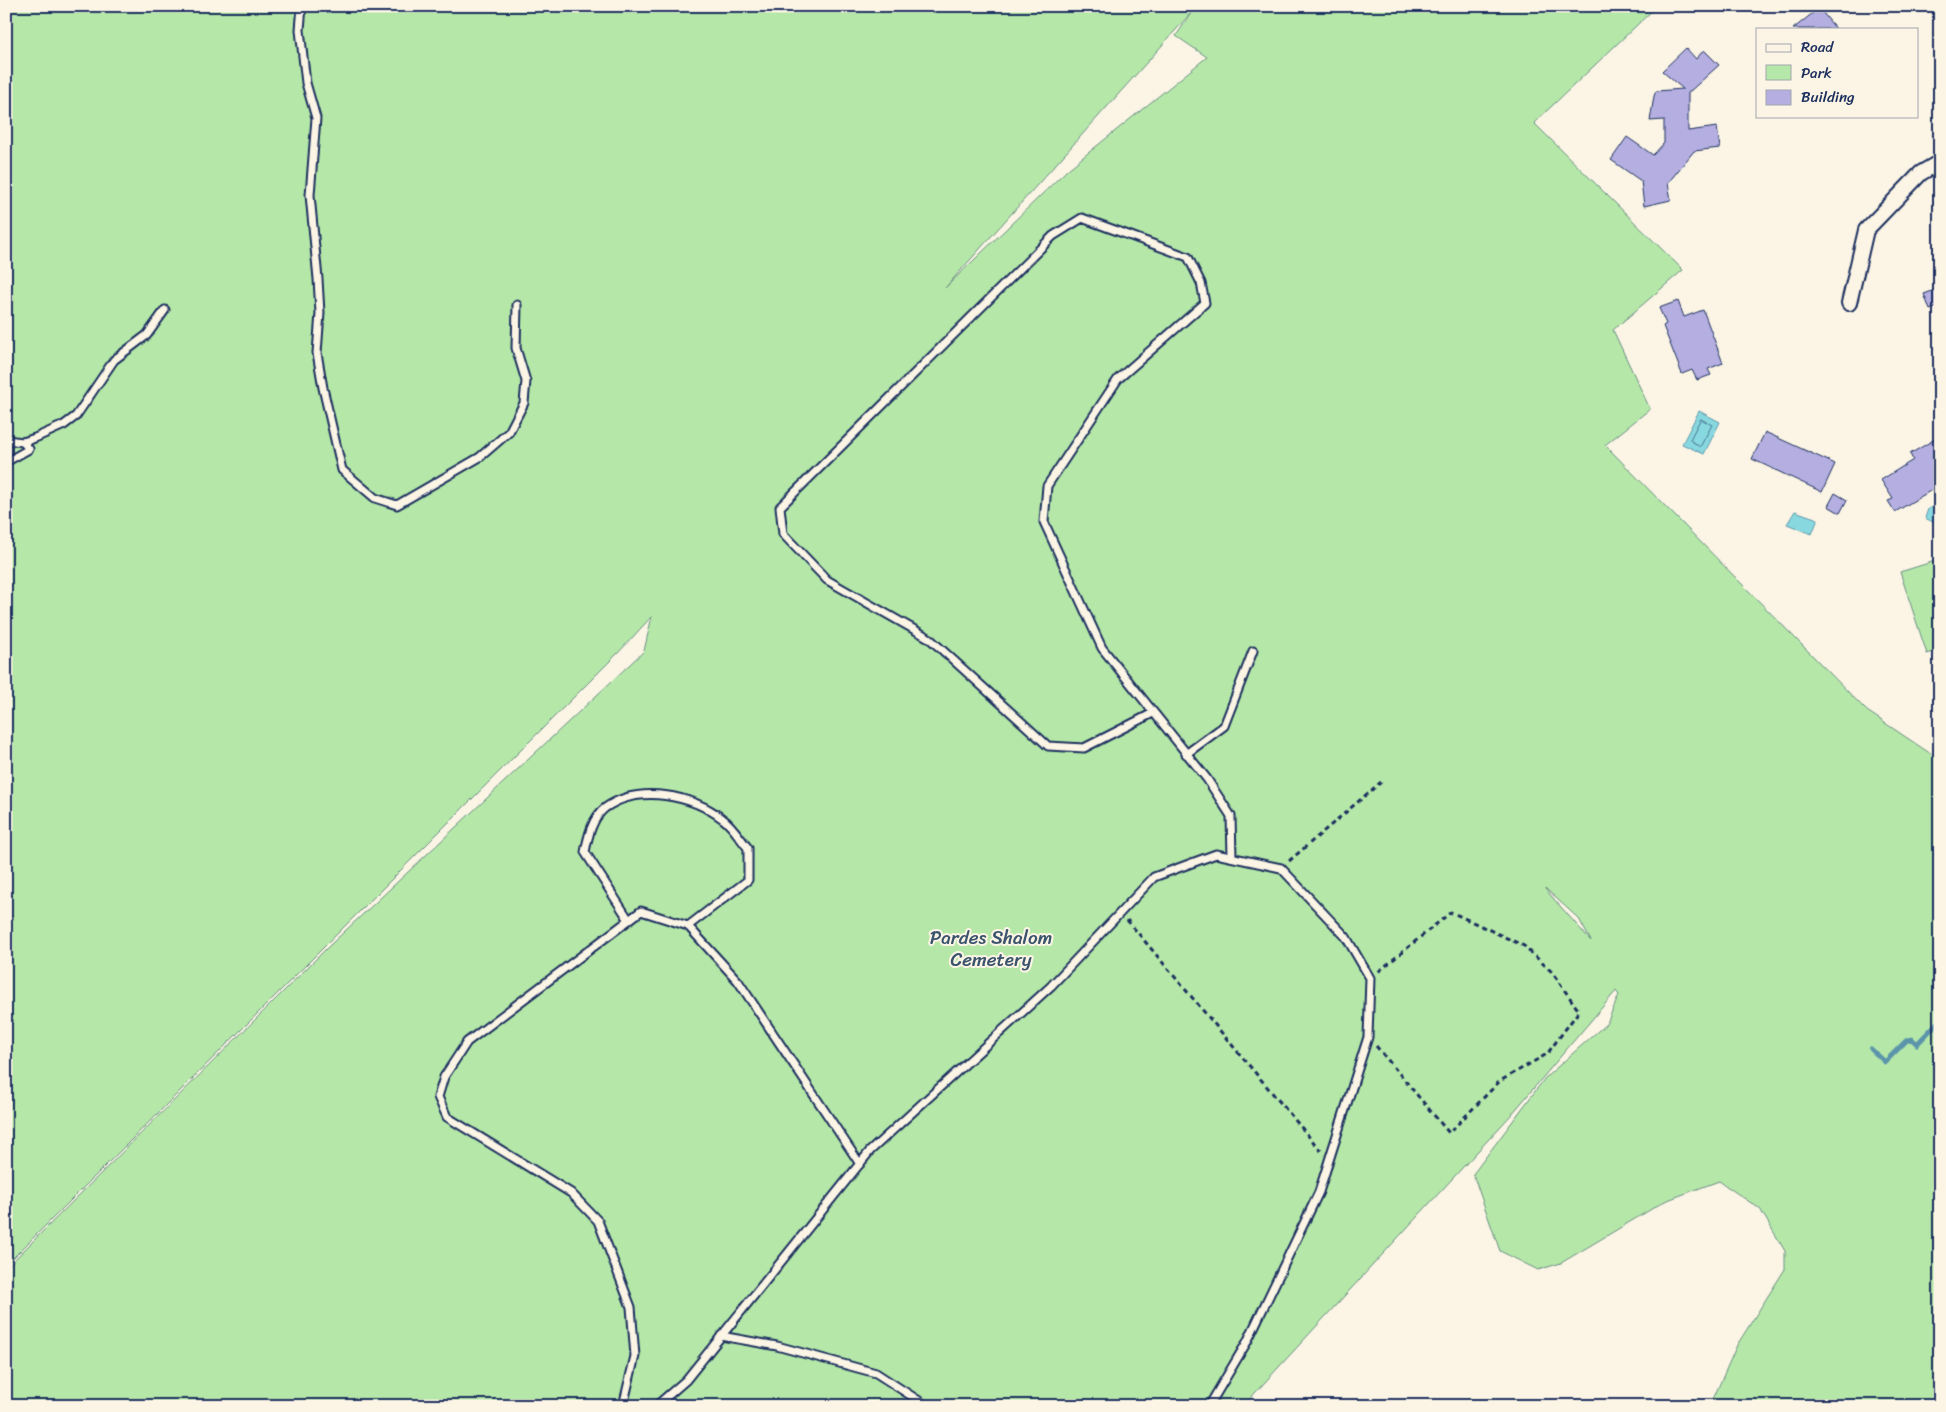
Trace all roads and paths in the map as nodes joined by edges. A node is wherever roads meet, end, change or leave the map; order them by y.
1 (302, 6) edge
2 (1940, 162) edge
3 (1850, 303) dead end
4 (516, 305) dead end
5 (165, 310) dead end
6 (6, 440) edge
7 (23, 442) junction
8 (6, 462) edge
9 (1253, 651) dead end
10 (1153, 713) junction
11 (1186, 754) junction
12 (1381, 782) dead end
13 (1232, 857) junction
14 (1282, 868) junction
15 (1120, 912) junction
16 (629, 920) junction
17 (688, 926) junction
18 (1370, 978) junction
19 (1368, 1037) junction
20 (1329, 1160) junction
21 (860, 1164) junction
22 (722, 1336) junction
23 (623, 1406) edge
24 (656, 1406) edge
25 (927, 1406) edge
26 (1209, 1406) edge

1 - 4 lane
2 - 3 street
5 - 7 lane
6 - 7 lane
7 - 8 lane
9 - 11 lane
10 - 10 lane
10 - 11 lane
11 - 13 lane
12 - 14 path
13 - 14 lane
13 - 15 lane
14 - 18 lane
15 - 20 path
15 - 21 lane
16 - 17 lane
16 - 17 lane
16 - 23 lane
17 - 21 lane
18 - 19 lane
18 - 19 path
19 - 20 lane
20 - 26 lane
21 - 22 lane
22 - 24 lane
22 - 25 lane

